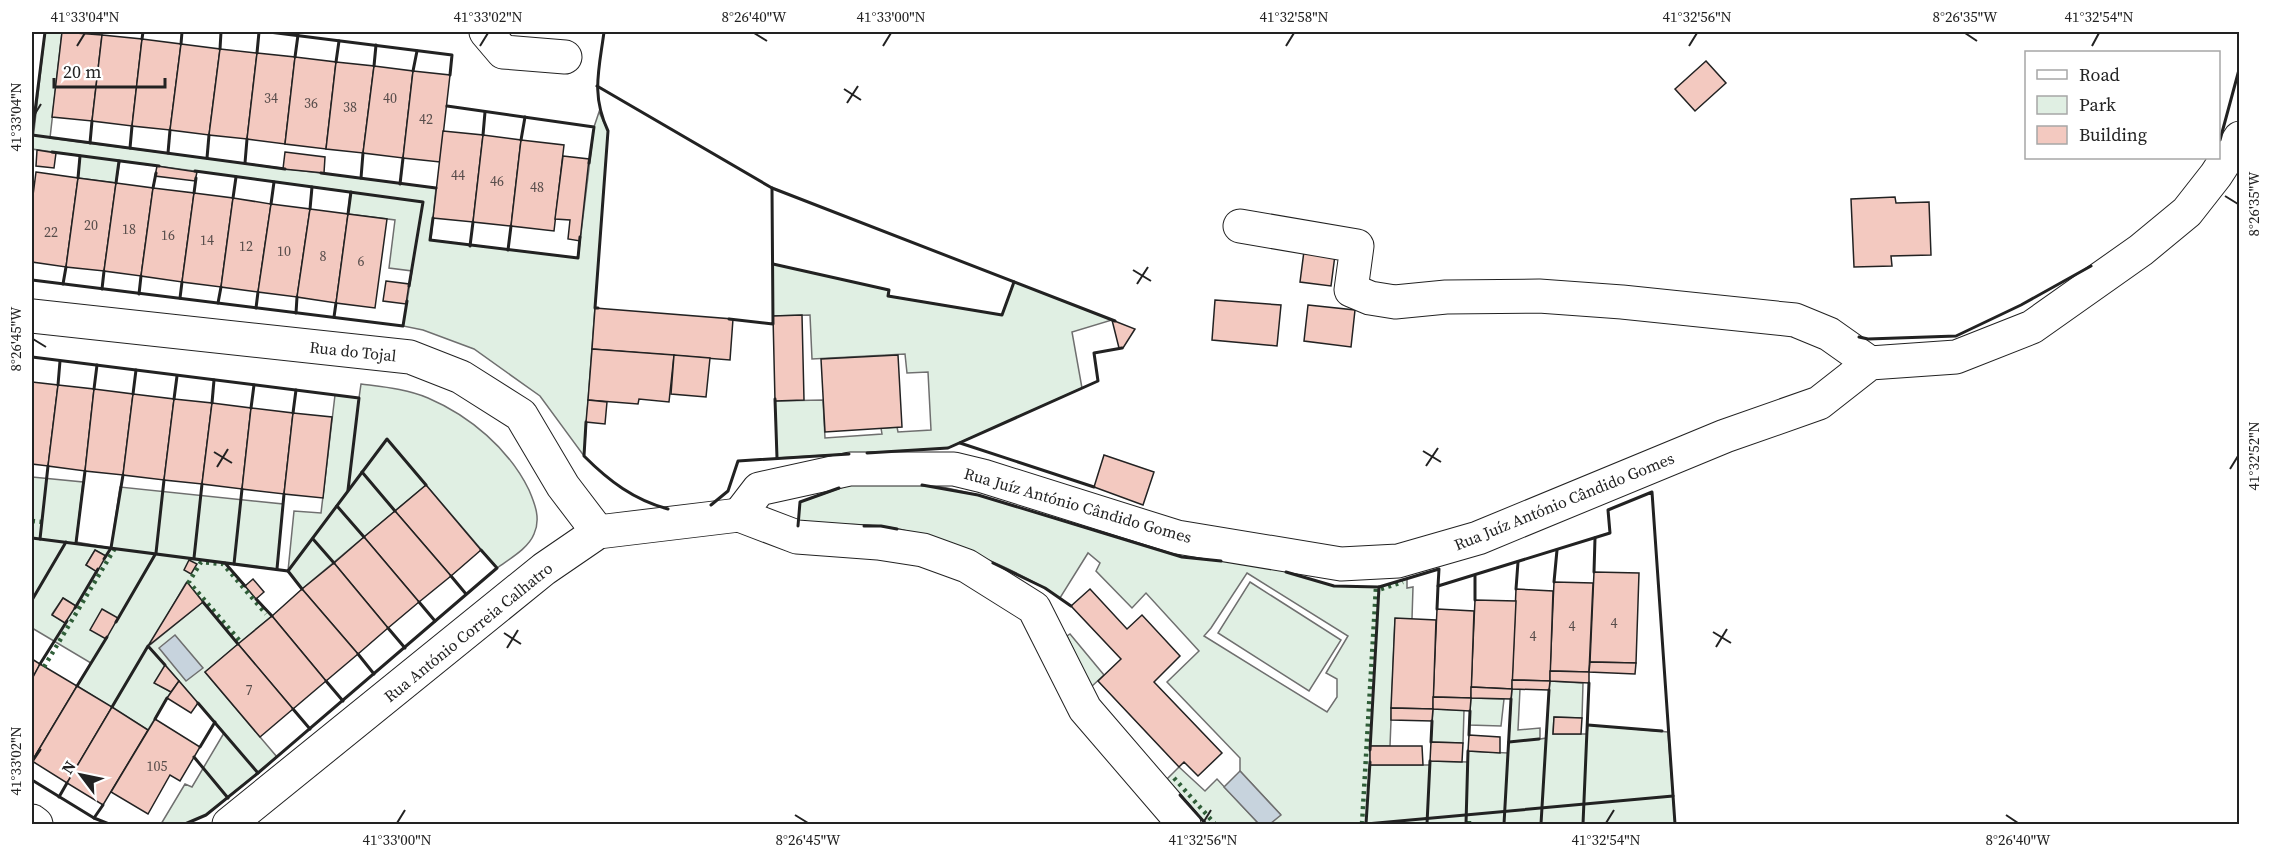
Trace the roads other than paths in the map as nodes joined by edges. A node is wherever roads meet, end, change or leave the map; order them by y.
1 (486, 32) edge
2 (564, 57) dead end
3 (2240, 138) edge
4 (1240, 226) dead end
5 (32, 316) edge
6 (1870, 363) junction
7 (739, 515) junction
8 (598, 532) junction
9 (32, 821) edge
10 (36, 825) edge
11 (229, 825) edge
12 (1184, 825) edge

1 - 2 street
3 - 6 street
4 - 6 street
5 - 8 street, Rua do Tojal
6 - 7 street, Rua Juíz António Cândido Gomes
7 - 8 street, Rua António Correia Calhatro
7 - 12 street
8 - 11 street, Rua António Correia Calhatro
9 - 10 street

